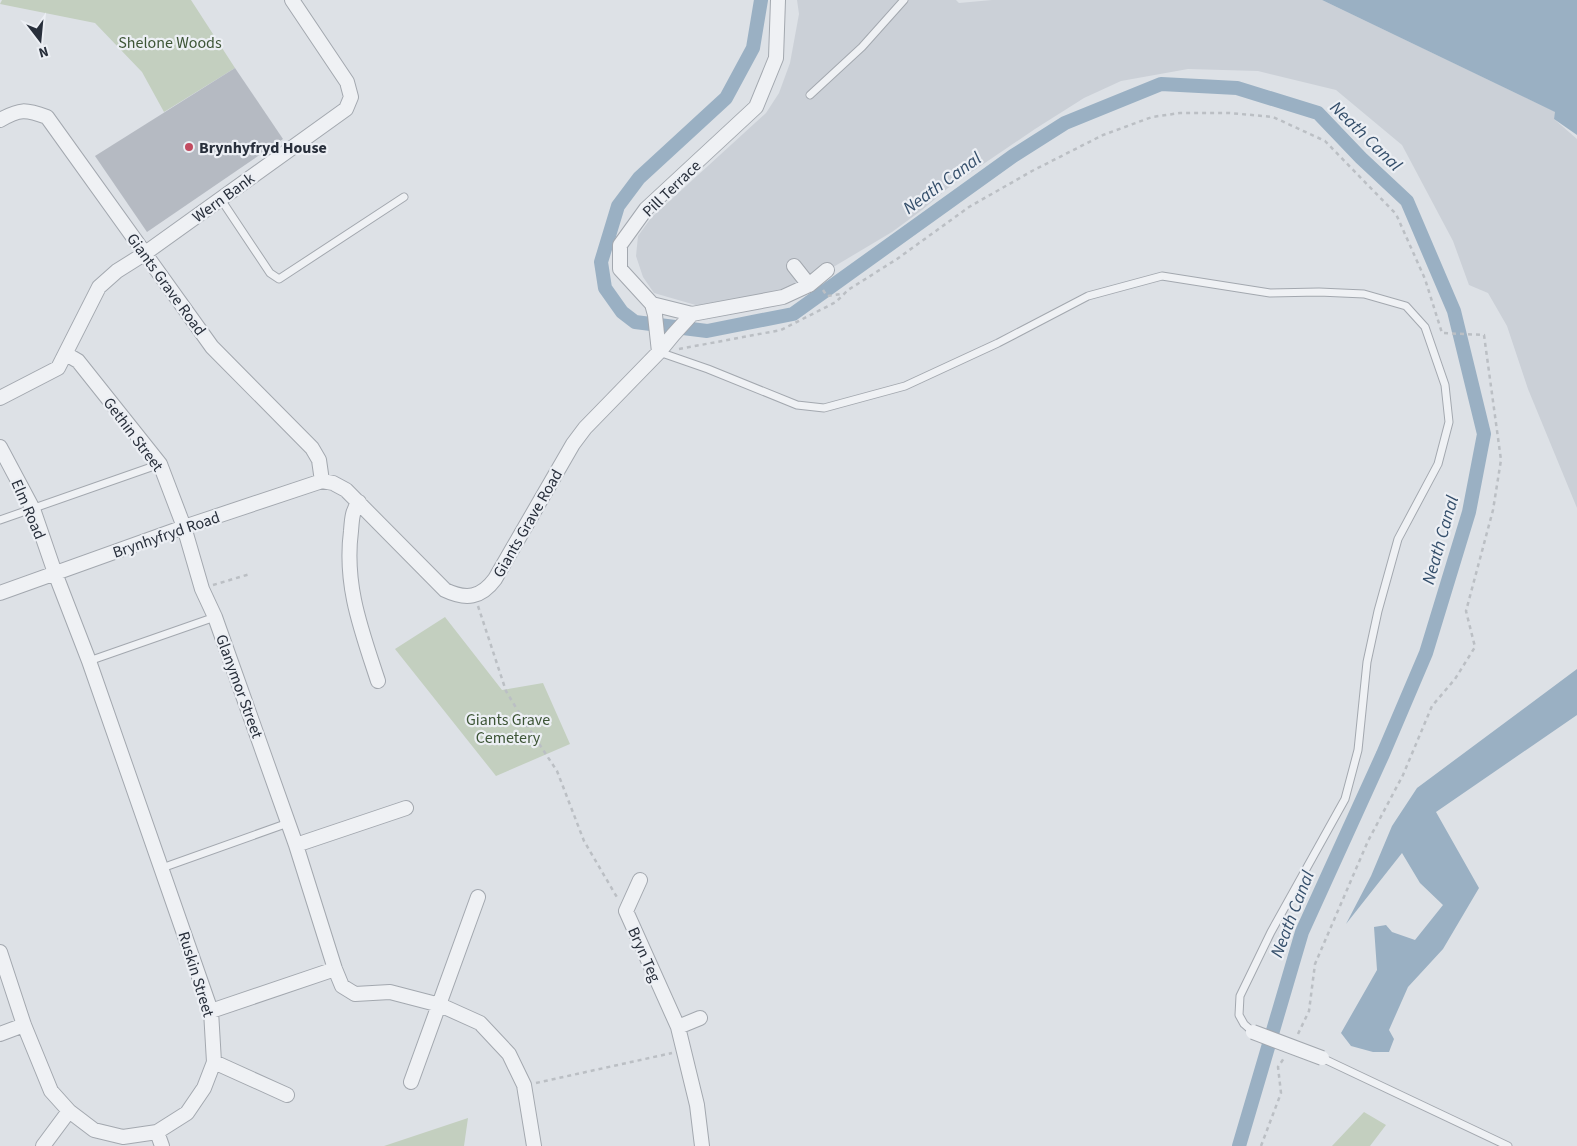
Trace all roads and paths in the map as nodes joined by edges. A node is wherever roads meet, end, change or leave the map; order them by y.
1 (292, 0) edge
2 (778, 0) edge
3 (904, 0) edge
4 (810, 95) dead end
5 (0, 120) edge
6 (404, 197) dead end
7 (220, 198) junction
8 (144, 254) junction
9 (794, 266) dead end
10 (827, 270) dead end
11 (808, 284) junction
12 (843, 294) junction
13 (828, 296) dead end
14 (654, 310) junction
15 (690, 316) junction
16 (659, 352) junction
17 (66, 354) junction
18 (0, 398) edge
19 (0, 446) edge
20 (160, 464) junction
21 (328, 482) junction
22 (359, 502) junction
23 (33, 509) junction
24 (0, 520) edge
25 (184, 527) junction
26 (54, 573) junction
27 (250, 574) dead end
28 (202, 589) junction
29 (0, 593) edge
30 (474, 595) junction
31 (215, 617) junction
32 (89, 661) junction
33 (378, 680) dead end
34 (406, 808) dead end
35 (288, 823) junction
36 (296, 845) junction
37 (162, 868) junction
38 (640, 880) dead end
39 (478, 897) dead end
40 (626, 911) junction
41 (0, 952) edge
42 (335, 969) junction
43 (440, 1005) junction
44 (211, 1011) junction
45 (700, 1018) dead end
46 (24, 1025) junction
47 (678, 1027) junction
48 (1253, 1032) joint
49 (0, 1034) edge
50 (1292, 1044) dead end
51 (684, 1051) junction
52 (1288, 1051) dead end
53 (1322, 1058) joint
54 (214, 1062) junction
55 (411, 1082) dead end
56 (524, 1085) junction
57 (287, 1095) dead end
58 (69, 1111) junction
59 (157, 1132) junction
60 (43, 1146) edge
61 (162, 1146) edge
62 (534, 1146) edge
63 (702, 1146) edge
64 (1261, 1146) edge
65 (1508, 1146) edge

1 - 7 street, Wern Bank
2 - 14 street, Pill Terrace
3 - 4 lane
5 - 8 street, Giants Grave Road
6 - 7 lane
7 - 8 street, Wern Bank
8 - 17 street, Wern Bank
8 - 21 street, Giants Grave Road
9 - 11 street
10 - 11 street
11 - 15 street
12 - 13 path
12 - 16 path
12 - 50 path
14 - 15 street
14 - 16 street
15 - 16 street, Giants Grave Road
16 - 30 street, Giants Grave Road
16 - 48 lane
17 - 18 street, Wern Bank
17 - 20 street, Gethin Street
19 - 23 street, Elm Road
20 - 23 lane
20 - 25 street, Gethin Street
21 - 22 street
21 - 25 street, Brynhyfryd Road
22 - 30 street
22 - 33 street
23 - 24 lane
23 - 26 street, Elm Road
25 - 26 street, Brynhyfryd Road
25 - 28 street, Glanymor Street
26 - 29 street, Brynhyfryd Road
26 - 32 street, Ruskin Street
27 - 28 path
28 - 31 street, Glanymor Street
30 - 40 path
31 - 32 lane
31 - 35 street, Glanymor Street
32 - 37 street, Ruskin Street
34 - 36 street
35 - 36 street, Glanymor Street
35 - 37 lane
36 - 42 street, Glanymor Street
37 - 44 street, Ruskin Street
38 - 40 street, Bryn Teg
39 - 43 street
40 - 47 street, Bryn Teg
41 - 46 street, Ruskin Street
42 - 43 street, Glanymor Street
42 - 44 street
43 - 55 street
43 - 56 street
44 - 54 street, Ruskin Street
45 - 47 street
46 - 49 street
46 - 58 street, Ruskin Street
47 - 51 street, Bryn Teg
48 - 53 street, bridge
51 - 56 path
51 - 63 street, Bryn Teg
52 - 64 path
53 - 65 lane
54 - 57 street
54 - 59 street, Ruskin Street
56 - 62 street
58 - 59 street, Ruskin Street
58 - 60 street
59 - 61 street

